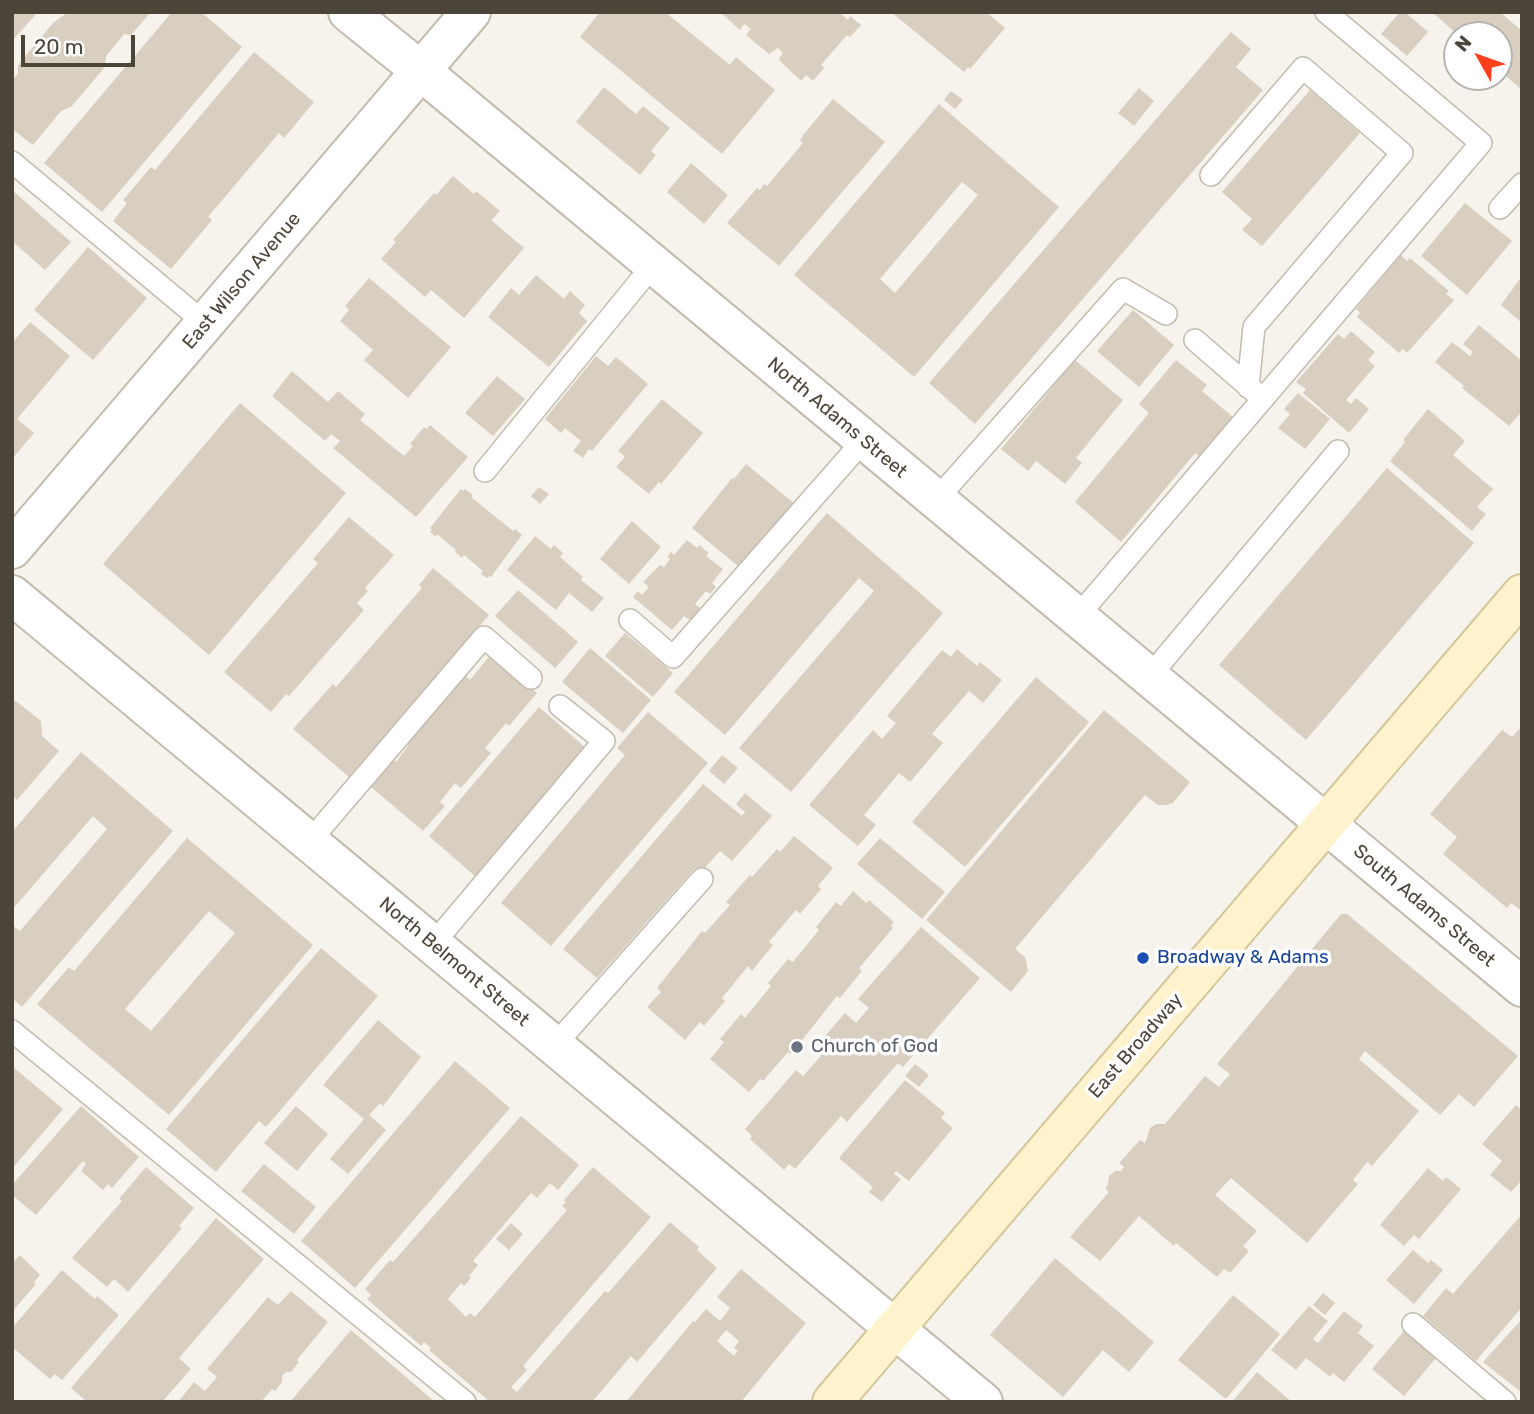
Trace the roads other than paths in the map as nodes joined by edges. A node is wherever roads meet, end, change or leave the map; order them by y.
1 (348, 12) edge
2 (471, 12) edge
3 (1326, 12) edge
4 (421, 71) junction
5 (12, 162) edge
6 (1211, 176) dead end
7 (1522, 184) edge
8 (1500, 208) dead end
9 (653, 265) junction
10 (1166, 314) dead end
11 (206, 324) junction
12 (1195, 340) dead end
13 (1255, 393) junction
14 (863, 440) junction
15 (1338, 451) dead end
16 (485, 471) dead end
17 (936, 500) junction
18 (12, 549) edge
19 (1522, 594) edge
20 (12, 595) edge
21 (1077, 617) junction
22 (631, 620) dead end
23 (1149, 677) junction
24 (531, 678) dead end
25 (560, 706) dead end
26 (1326, 825) junction
27 (309, 842) junction
28 (702, 879) dead end
29 (433, 944) junction
30 (1522, 988) edge
31 (12, 1031) edge
32 (554, 1045) junction
33 (1413, 1324) dead end
34 (895, 1328) junction
35 (465, 1402) edge
36 (832, 1402) edge
37 (984, 1402) edge
38 (1505, 1402) edge

1 - 4 street, North Adams Street
2 - 4 street, East Wilson Avenue
3 - 13 lane
4 - 9 street, North Adams Street
4 - 11 street, East Wilson Avenue
5 - 11 lane
6 - 13 lane
7 - 8 lane
9 - 14 street, North Adams Street
9 - 16 lane
10 - 17 lane
11 - 18 street, East Wilson Avenue
12 - 13 lane
13 - 21 lane
14 - 17 street, North Adams Street
14 - 22 lane
15 - 23 lane
17 - 21 street, North Adams Street
19 - 26 main road, East Broadway
20 - 27 street, North Belmont Street
21 - 23 street, North Adams Street
23 - 26 street, North Adams Street
24 - 27 lane
25 - 29 lane
26 - 30 street, South Adams Street
26 - 34 main road, East Broadway
27 - 29 street, North Belmont Street
28 - 32 lane
29 - 32 street, North Belmont Street
31 - 35 lane
32 - 34 street, North Belmont Street
33 - 38 lane
34 - 36 main road, East Broadway
34 - 37 street, North Belmont Street

